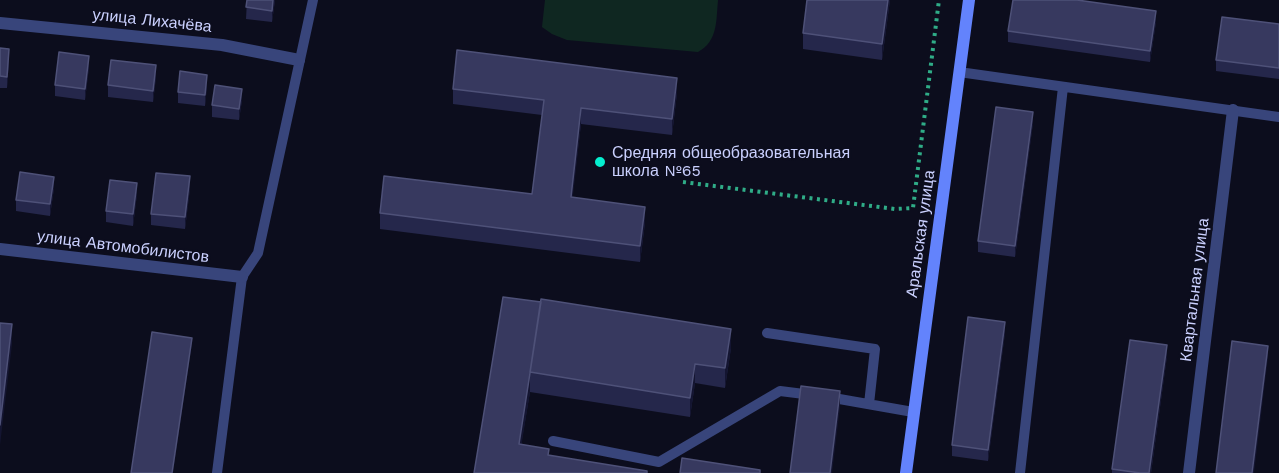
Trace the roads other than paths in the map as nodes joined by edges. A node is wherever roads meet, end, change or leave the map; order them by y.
1 (313, 0) edge
2 (969, 0) edge
3 (0, 23) edge
4 (299, 60) junction
5 (959, 72) junction
6 (1063, 87) junction
7 (1233, 111) junction
8 (1279, 117) edge
9 (0, 249) edge
10 (242, 277) junction
11 (767, 333) dead end
12 (869, 404) junction
13 (913, 412) junction
14 (553, 441) dead end
15 (217, 473) edge
16 (906, 473) edge
17 (1020, 473) edge
18 (1189, 473) edge

1 - 4 lane
2 - 5 street, Аральская улица
3 - 4 street, улица Лихачёва
4 - 10 lane
5 - 6 lane
5 - 13 street, Аральская улица
6 - 7 lane
6 - 17 lane
7 - 8 lane
7 - 18 street, Квартальная улица
9 - 10 street, улица Автомобилистов
10 - 15 lane
11 - 12 lane
12 - 13 lane
12 - 14 lane
13 - 16 street, Аральская улица

